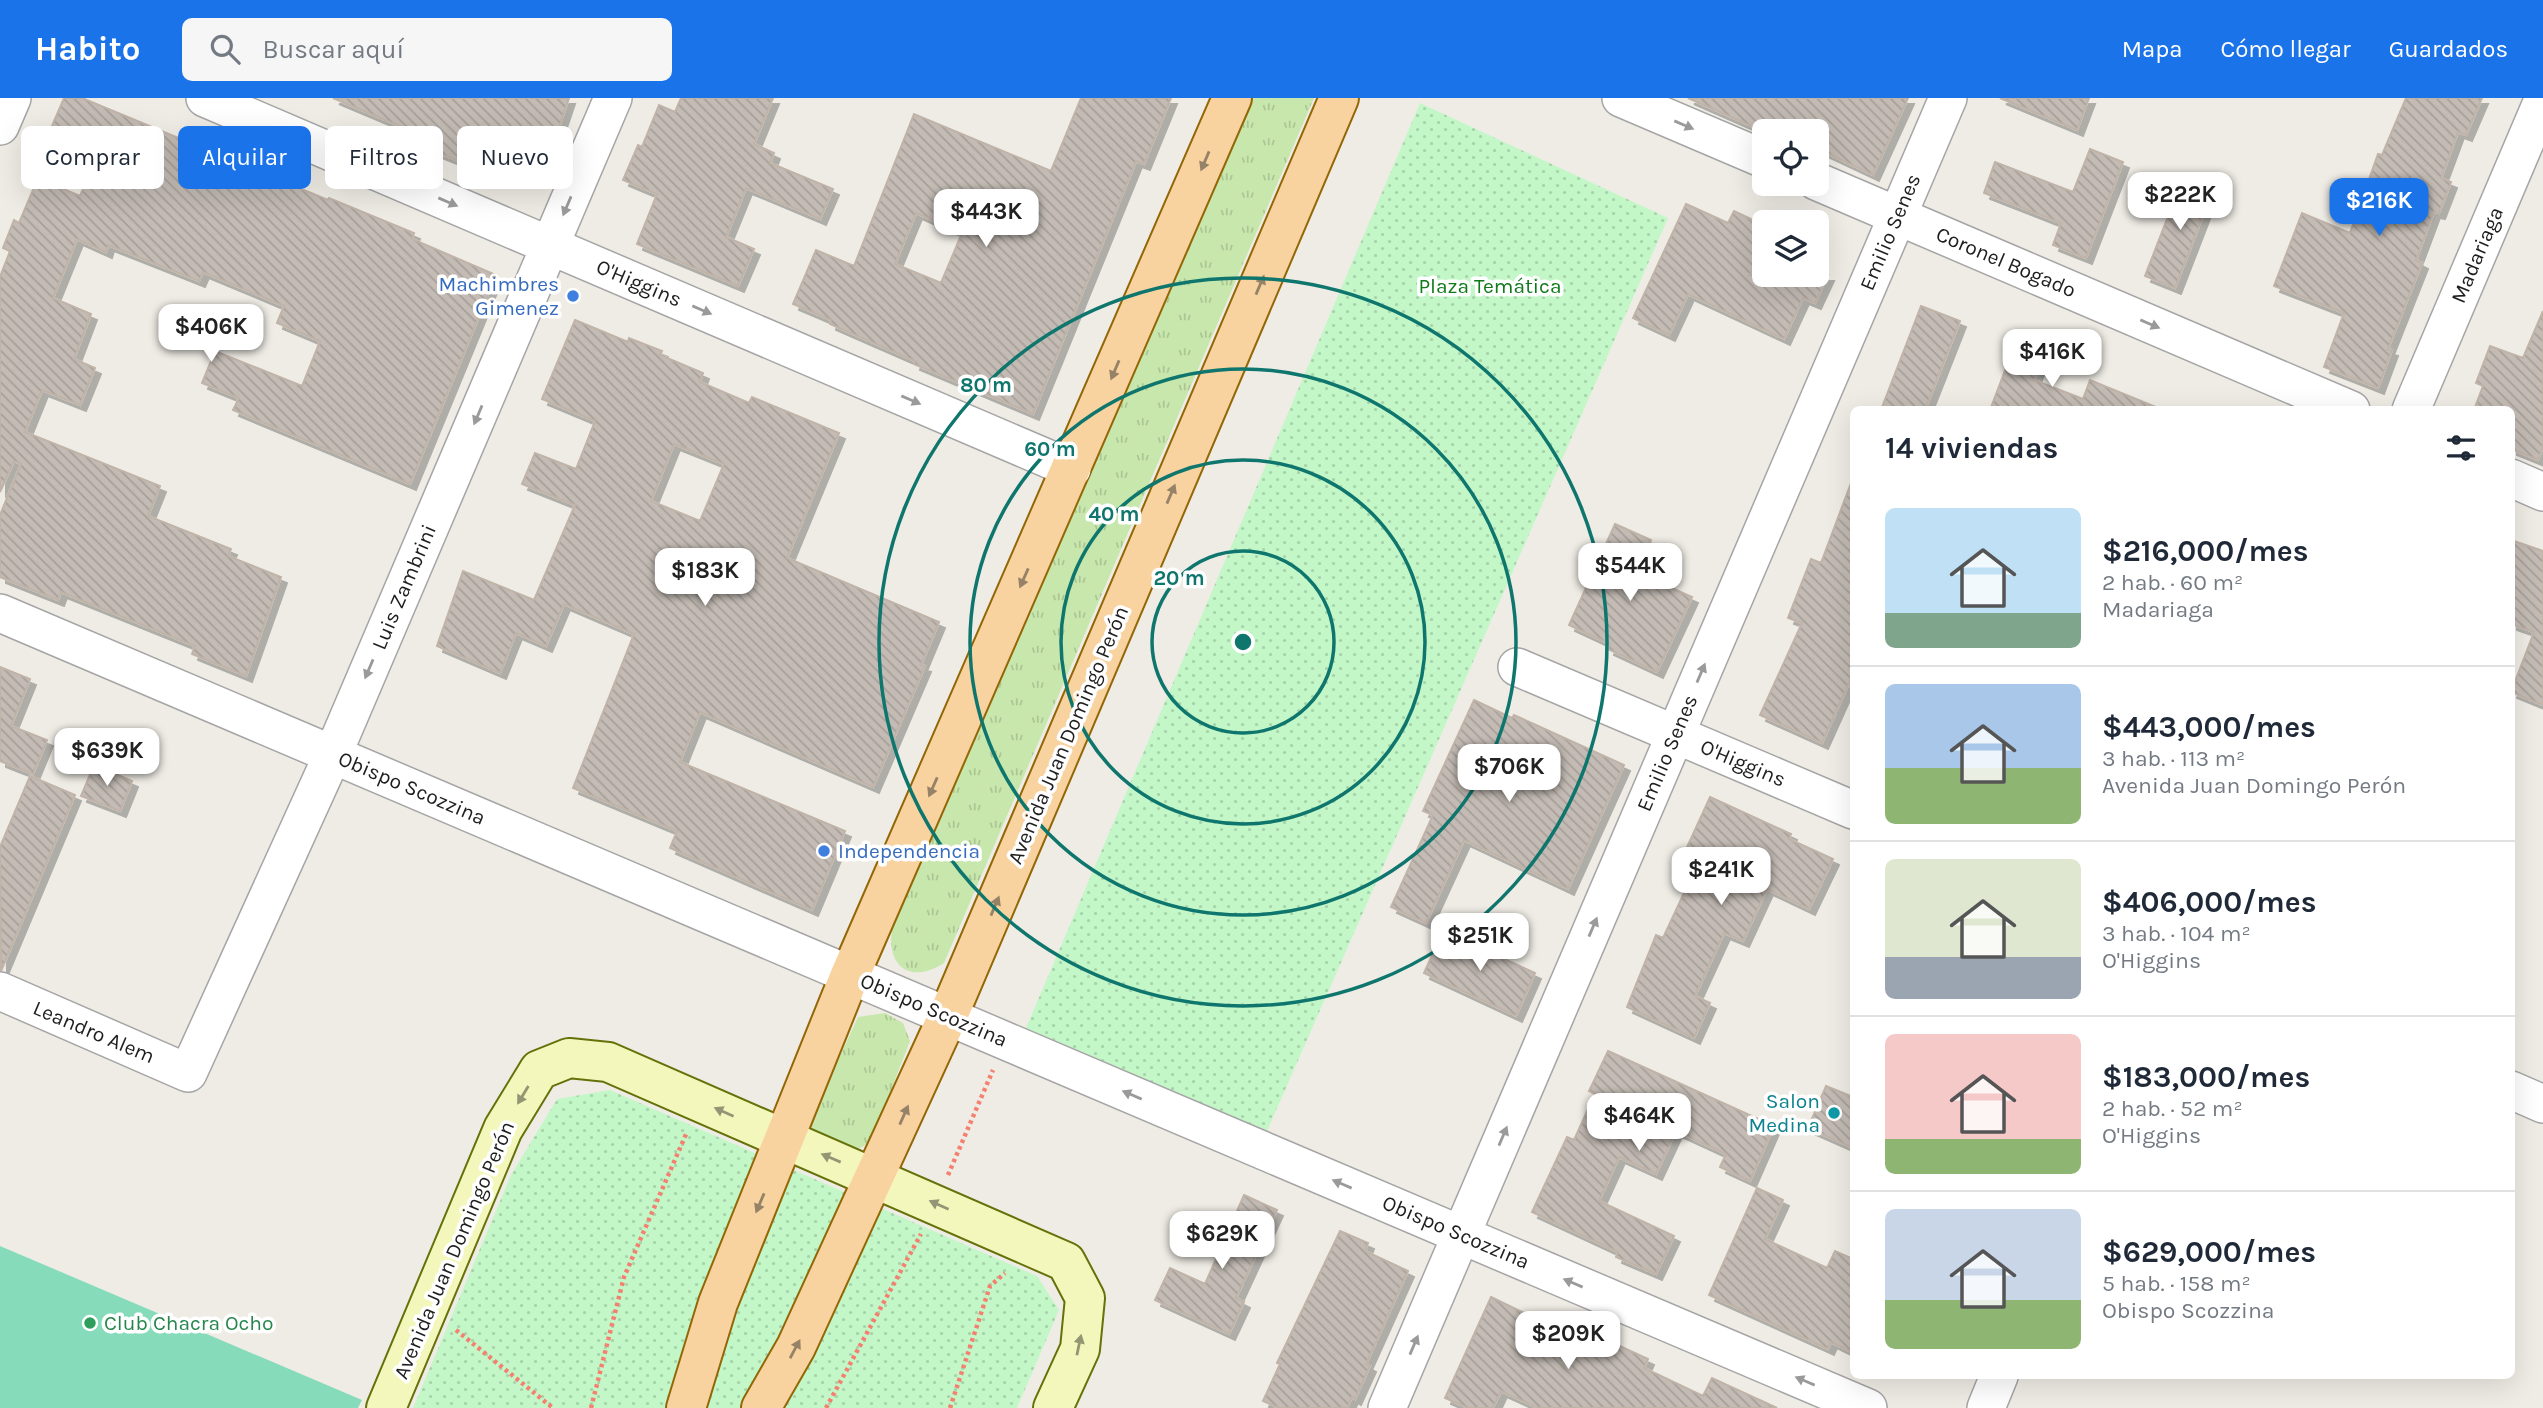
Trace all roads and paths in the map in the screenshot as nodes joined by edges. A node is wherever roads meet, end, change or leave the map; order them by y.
1 (12, 98) edge
2 (205, 98) edge
3 (613, 98) edge
4 (1232, 98) edge
5 (1339, 98) edge
6 (1621, 98) edge
7 (1948, 98) edge
8 (2543, 100) edge
9 (0, 126) edge
10 (1752, 154) edge
11 (1829, 187) edge
12 (1897, 216) junction
13 (550, 245) junction
14 (2342, 406) edge
15 (2413, 406) edge
16 (1072, 468) junction
17 (2515, 480) edge
18 (2543, 492) edge
19 (0, 613) edge
20 (1517, 667) dead end
21 (1675, 734) junction
22 (333, 754) junction
23 (1850, 809) edge
24 (850, 975) junction
25 (0, 991) edge
26 (948, 1016) junction
27 (188, 1073) joint
28 (2515, 1092) edge
29 (700, 1102) junction
30 (2543, 1104) edge
31 (786, 1140) junction
32 (877, 1177) junction
33 (1461, 1235) junction
34 (1035, 1248) junction
35 (428, 1307) junction
36 (1998, 1379) edge
37 (386, 1408) edge
38 (553, 1408) edge
39 (591, 1408) edge
40 (686, 1408) edge
41 (761, 1408) edge
42 (950, 1408) edge
43 (1053, 1408) edge
44 (1387, 1408) edge
45 (1868, 1408) edge
46 (1986, 1408) edge

1 - 9 street
2 -> 13 street, O'Higgins
3 -> 13 street, Luis Zambrini
4 -> 16 main road
26 -> 5 main road, Avenida Juan Domingo Perón
6 -> 10 street
7 - 12 street, Emilio Senes
8 - 15 street, Madariaga
11 - 12 street, Coronel Bogado
12 -> 14 street, Coronel Bogado
21 -> 12 street, Emilio Senes
13 -> 16 street, O'Higgins
13 -> 22 street, Luis Zambrini
16 -> 24 main road
17 - 18 street
19 - 22 street, Obispo Scozzina
20 - 21 street, O'Higgins
21 - 23 street, O'Higgins
33 -> 21 street, Emilio Senes
22 - 24 street, Obispo Scozzina
22 - 27 street, Luis Zambrini
24 - 26 street, Obispo Scozzina
24 - 31 main road
25 - 27 street, Leandro Alem
32 -> 26 main road, Avenida Juan Domingo Perón
33 -> 26 street, Obispo Scozzina
28 - 30 street
31 -> 29 main road, Avenida Juan Domingo Perón
29 -> 35 main road, Avenida Juan Domingo Perón
29 - 39 path
32 -> 31 main road, Avenida Juan Domingo Perón
31 -> 40 main road
34 -> 32 main road
41 -> 32 main road, Avenida Juan Domingo Perón
44 -> 33 street, Emilio Senes
45 -> 33 street, Obispo Scozzina
34 - 42 path
43 -> 34 main road
35 - 37 main road, Avenida Juan Domingo Perón
35 - 38 path
36 - 46 street

